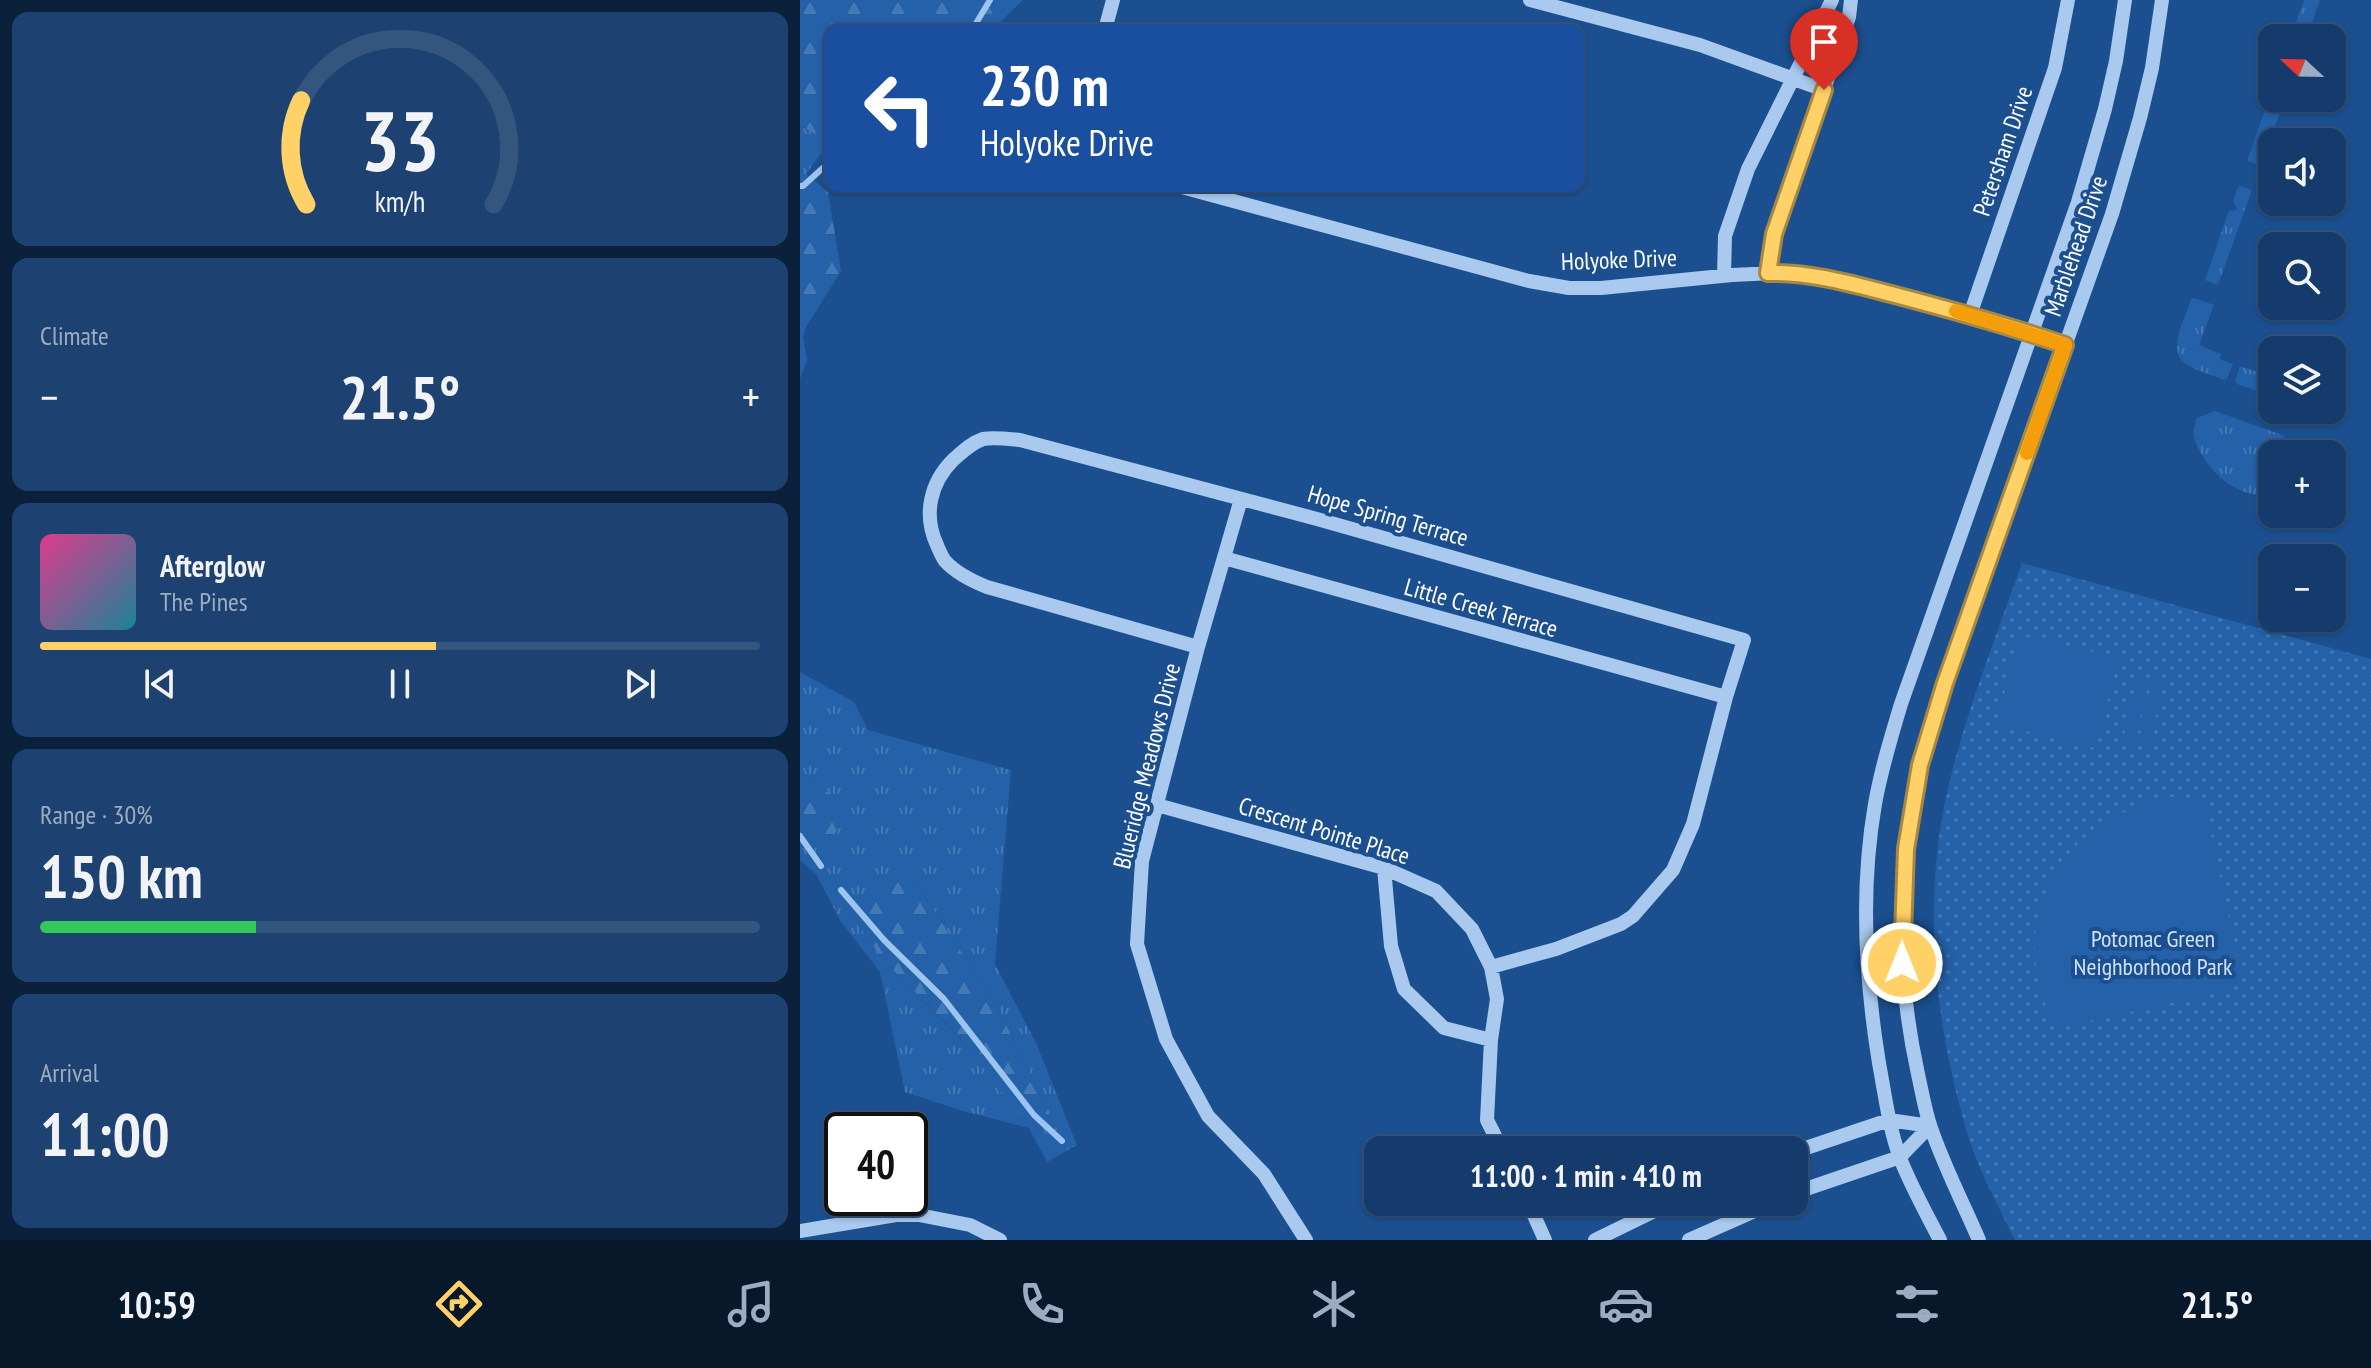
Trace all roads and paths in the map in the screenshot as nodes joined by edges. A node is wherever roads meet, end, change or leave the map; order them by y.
1 (1113, 0) edge
2 (1530, 0) edge
3 (1832, 0) edge
4 (1851, 0) edge
5 (2068, 0) edge
6 (2125, 0) edge
7 (2162, 0) edge
8 (1107, 24) edge
9 (1794, 78) junction
10 (1824, 90) junction
11 (1200, 192) edge
12 (1768, 273) junction
13 (1724, 276) junction
14 (1970, 315) junction
15 (2031, 333) junction
16 (2065, 345) junction
17 (1241, 499) junction
18 (1224, 558) junction
19 (1198, 647) junction
20 (1726, 697) junction
21 (1157, 805) junction
22 (1384, 868) junction
23 (1491, 967) junction
24 (1491, 1040) junction
25 (1889, 1120) junction
26 (1930, 1126) junction
27 (1495, 1136) edge
28 (1808, 1147) edge
29 (1900, 1157) junction
30 (1808, 1188) edge
31 (1534, 1216) edge
32 (1644, 1216) edge
33 (1743, 1216) edge
34 (800, 1231) edge
35 (1000, 1240) edge
36 (1306, 1240) edge
37 (1545, 1240) edge
38 (1595, 1240) edge
39 (1689, 1240) edge
40 (1940, 1240) edge
41 (1979, 1240) edge

1 - 8 street
2 - 9 street
3 - 9 street
4 - 10 street
5 - 14 street, Petersham Drive
6 - 15 street, Marblehead Drive
7 - 16 street, Marblehead Drive
9 - 10 street
9 - 13 street
10 - 12 street
11 - 13 street, Holyoke Drive
12 - 13 street, Holyoke Drive
12 - 14 street, Holyoke Drive
14 - 15 street, Holyoke Drive
15 - 16 street, Holyoke Drive
15 - 25 street, Marblehead Drive
16 - 26 street, Marblehead Drive
17 - 18 street, Blueridge Meadows Drive
17 - 19 street, Hope Spring Terrace
17 - 20 street, Hope Spring Terrace
18 - 19 street, Blueridge Meadows Drive
18 - 20 street, Little Creek Terrace
19 - 21 street, Blueridge Meadows Drive
20 - 23 street, Hope Spring Terrace
21 - 22 street, Crescent Pointe Place
21 - 36 street, Blueridge Meadows Drive
22 - 23 street, Crescent Pointe Place
22 - 24 street
23 - 24 street, Crescent Pointe Place
24 - 27 street, Crescent Pointe Place
25 - 26 street
25 - 28 street
25 - 29 street, Marblehead Drive
26 - 29 street
26 - 41 street, Marblehead Drive
29 - 30 street
29 - 40 street, Marblehead Drive
31 - 37 street
32 - 38 street
33 - 39 street
34 - 35 street

